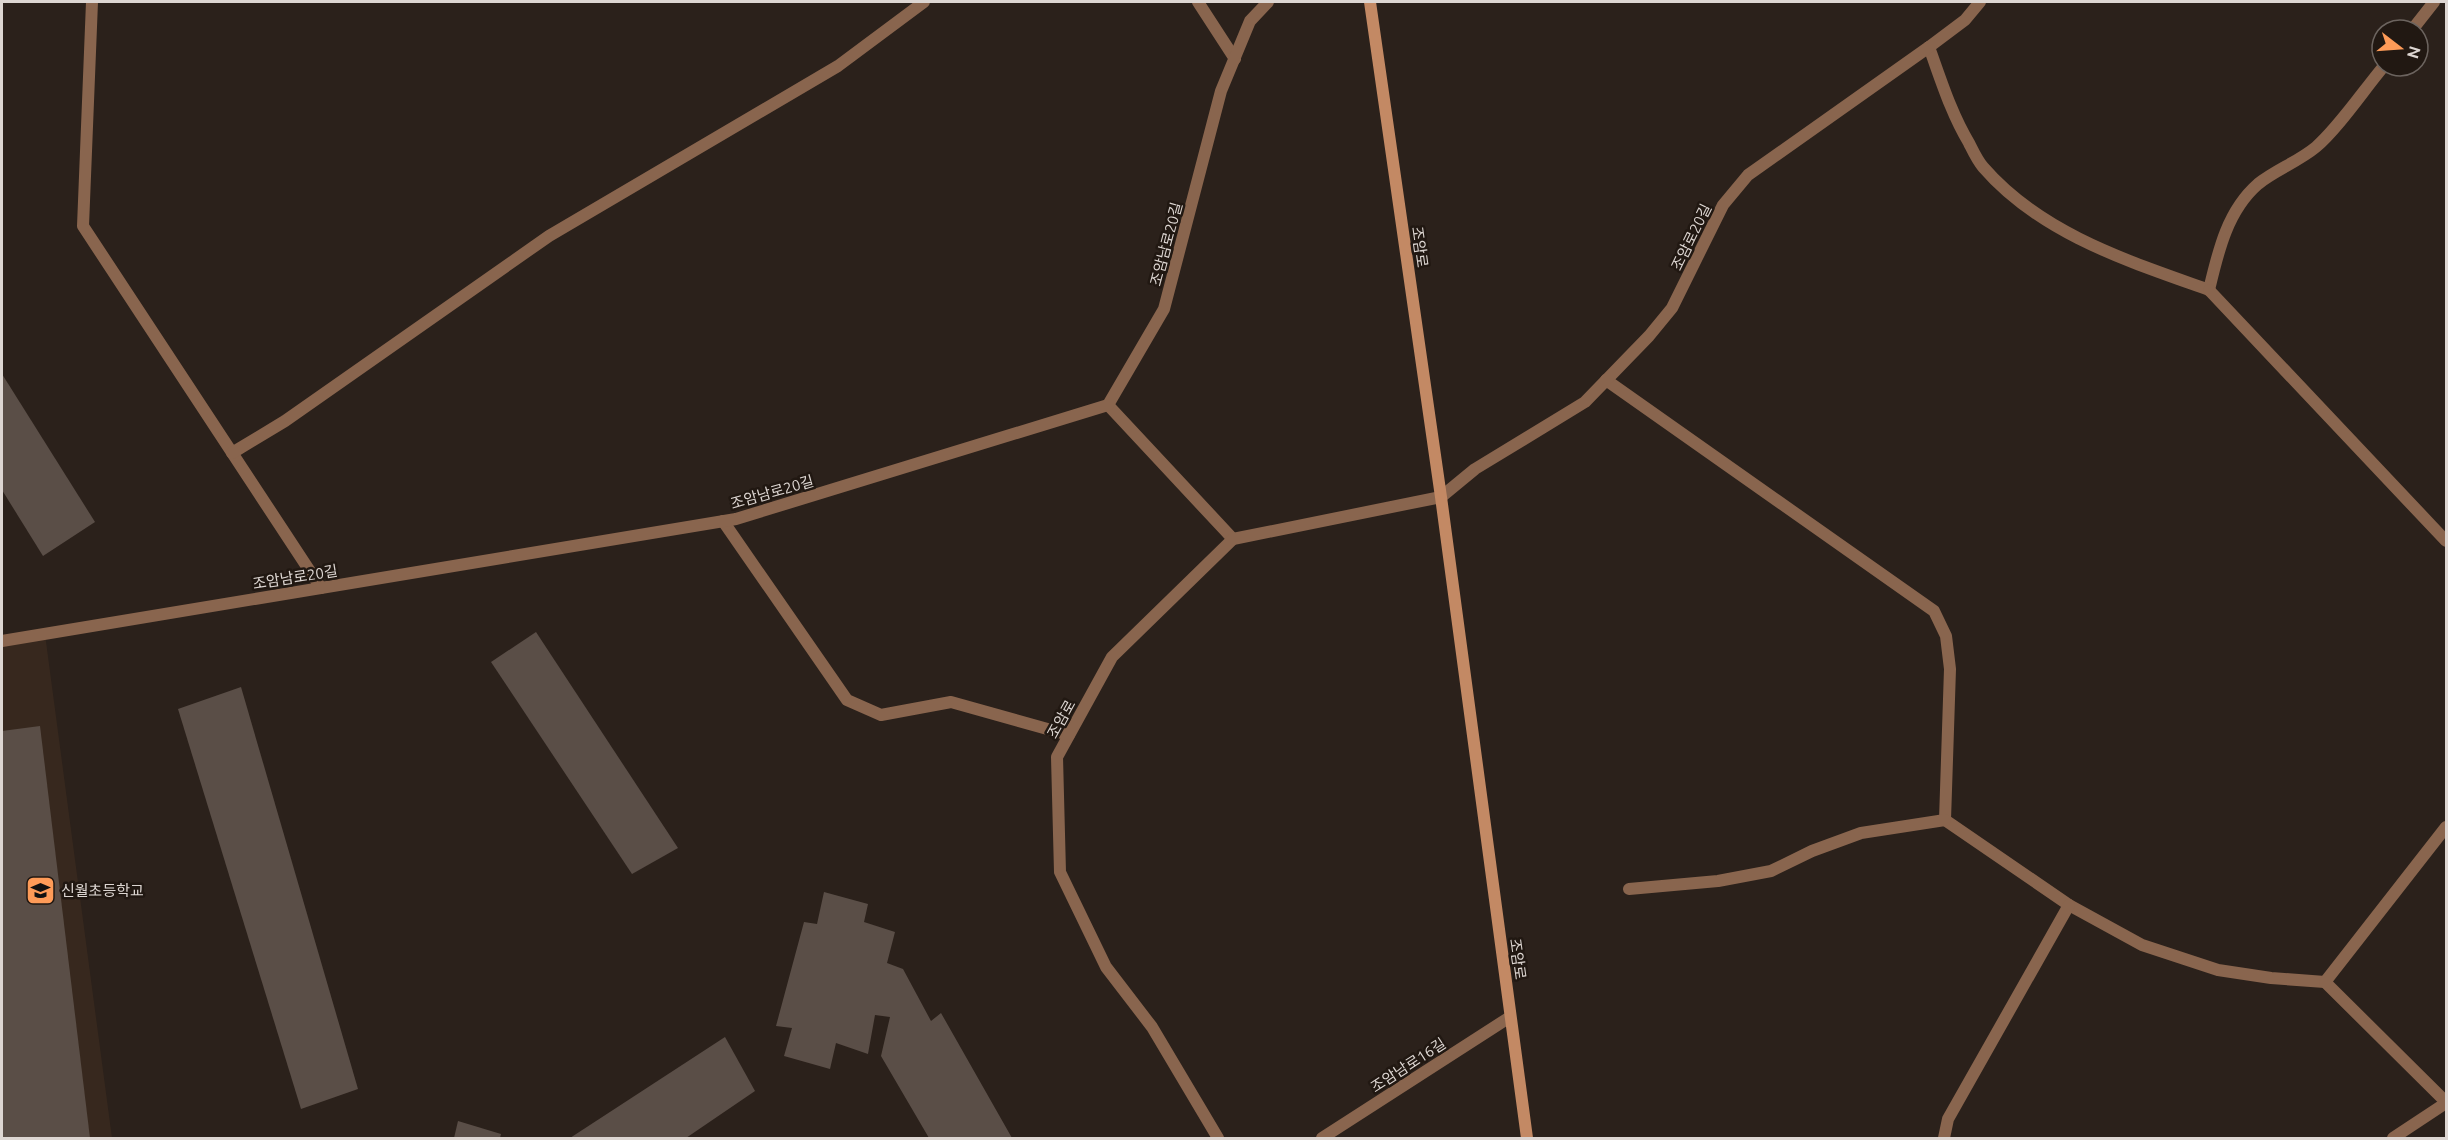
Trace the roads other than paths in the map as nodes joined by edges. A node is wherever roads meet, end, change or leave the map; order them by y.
1 (92, 2) edge
2 (924, 2) edge
3 (1198, 2) edge
4 (1268, 2) edge
5 (1370, 2) edge
6 (1980, 2) edge
7 (2434, 2) edge
8 (2421, 18) edge
9 (1929, 47) junction
10 (1235, 59) junction
11 (2374, 78) edge
12 (2209, 290) junction
13 (1606, 380) junction
14 (1108, 405) junction
15 (232, 453) junction
16 (1441, 497) junction
17 (723, 521) junction
18 (1233, 539) junction
19 (2446, 541) edge
20 (321, 588) junction
21 (2, 641) edge
22 (1069, 735) junction
23 (1945, 820) junction
24 (2446, 827) edge
25 (1629, 889) dead end
26 (2069, 905) junction
27 (2325, 982) junction
28 (1510, 1017) junction
29 (2446, 1103) edge
30 (1218, 1138) edge
31 (1322, 1138) edge
32 (1527, 1138) edge
33 (1944, 1138) edge
34 (2393, 1138) edge

1 - 15 street
2 - 15 street
3 - 10 street
4 - 10 street, 조암남로20길
5 - 16 main road, 조암로
6 - 9 street, 조암로20길
7 - 8 street
9 - 12 street
9 - 13 street, 조암로20길
10 - 14 street, 조암남로20길
11 - 12 street
12 - 19 street
13 - 16 street, 조암로20길
13 - 23 street
14 - 17 street, 조암남로20길
14 - 18 street
15 - 20 street
16 - 18 street
16 - 28 main road, 조암로
17 - 20 street, 조암남로20길
17 - 22 street
18 - 22 street, 조암로
20 - 21 street, 조암남로20길
22 - 30 street, 조암로
23 - 25 street
23 - 26 street
24 - 27 street
26 - 27 street
26 - 33 street
27 - 29 street
28 - 31 street, 조암남로16길
28 - 32 main road, 조암로
29 - 34 street

